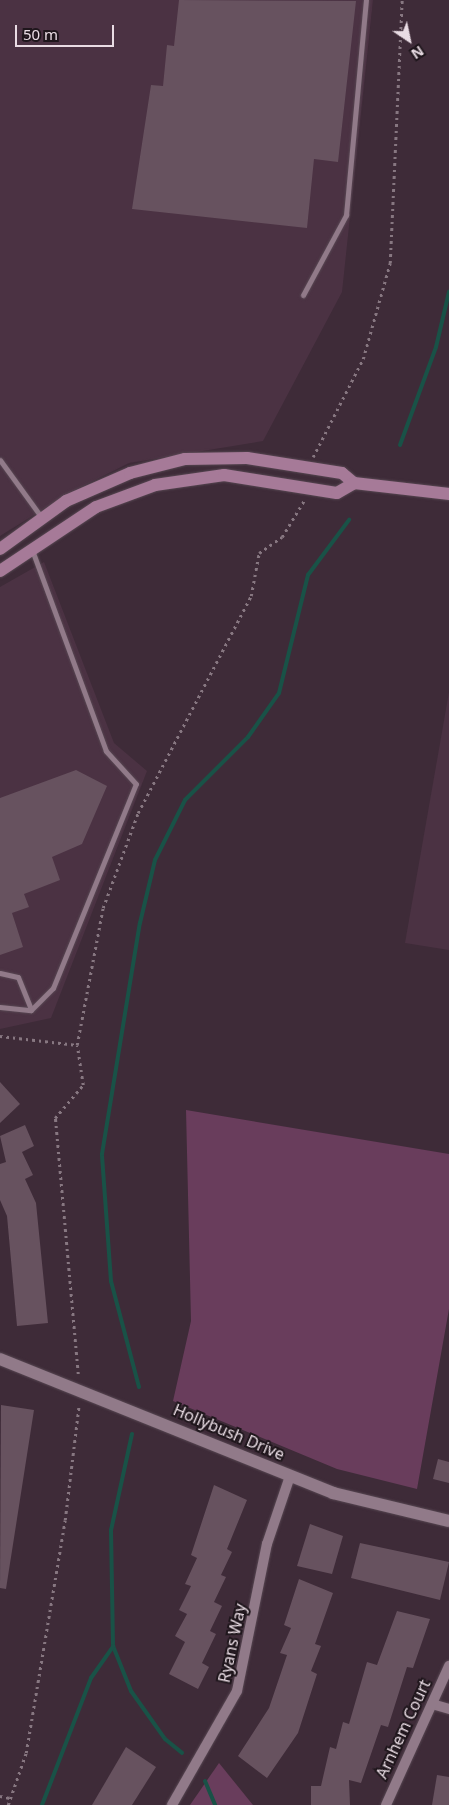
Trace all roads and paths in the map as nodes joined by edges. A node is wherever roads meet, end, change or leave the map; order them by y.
1 (366, 0) edge
2 (402, 0) edge
3 (303, 295) dead end
4 (314, 451) dead end
5 (0, 460) edge
6 (277, 463) junction
7 (143, 469) junction
8 (274, 483) junction
9 (354, 483) junction
10 (146, 488) junction
11 (449, 494) edge
12 (305, 500) dead end
13 (42, 518) junction
14 (0, 548) edge
15 (31, 548) junction
16 (0, 571) edge
17 (0, 973) edge
18 (0, 1007) edge
19 (31, 1010) junction
20 (0, 1036) edge
21 (77, 1045) junction
22 (0, 1359) edge
23 (78, 1374) dead end
24 (79, 1401) dead end
25 (290, 1476) junction
26 (449, 1521) edge
27 (449, 1666) edge
28 (432, 1704) junction
29 (449, 1709) edge
30 (0, 1796) edge
31 (10, 1798) junction
32 (8, 1805) edge
33 (172, 1805) edge
34 (386, 1805) edge

1 - 3 lane
2 - 4 path
5 - 13 lane
6 - 7 main road
6 - 8 main road
6 - 9 main road
7 - 10 main road
7 - 13 main road
8 - 9 main road
8 - 10 main road
9 - 11 main road
10 - 15 main road
12 - 21 path
13 - 14 main road
15 - 16 main road
15 - 19 lane
17 - 19 lane
18 - 19 lane
20 - 21 path
21 - 23 path
22 - 25 street, Hollybush Drive
24 - 31 path
25 - 26 street, Hollybush Drive
25 - 33 street, Ryans Way
27 - 28 street, Arnhem Court
28 - 29 street
28 - 34 street, Arnhem Court
30 - 31 path
31 - 32 path

